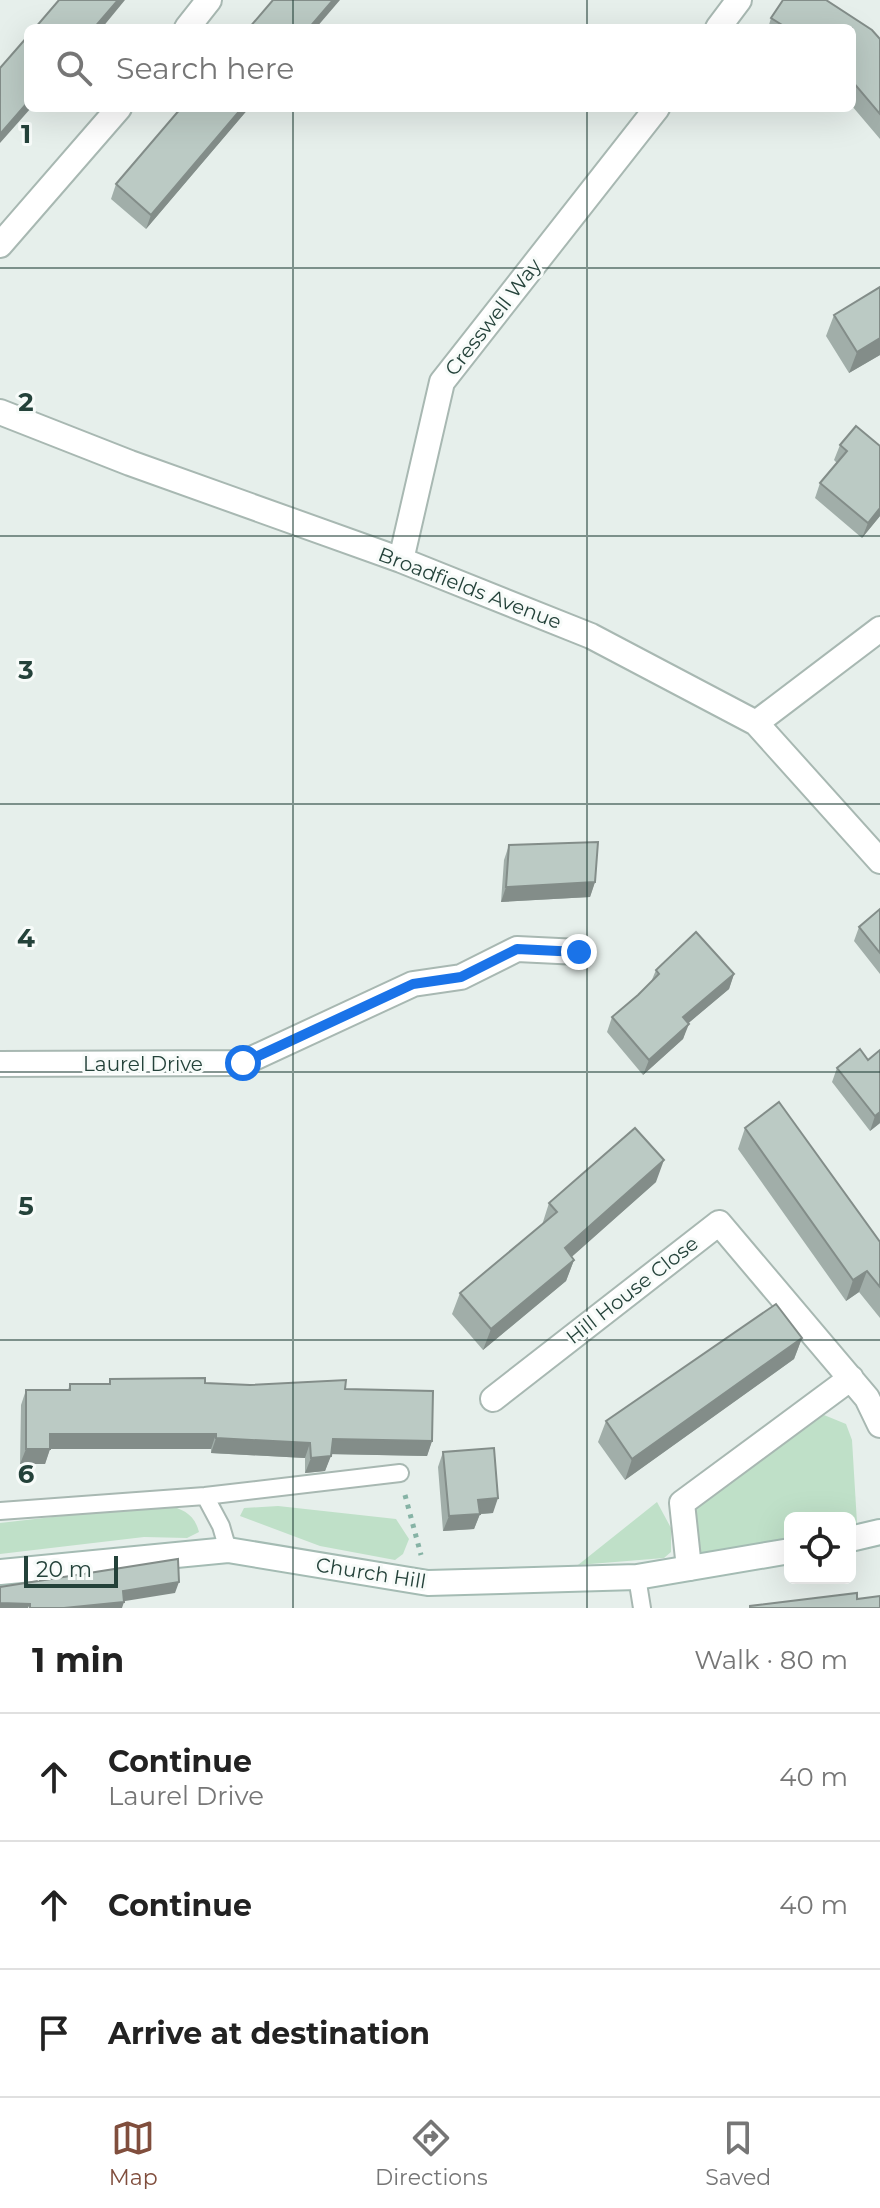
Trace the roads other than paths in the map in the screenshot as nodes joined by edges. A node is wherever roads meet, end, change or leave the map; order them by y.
1 (209, 0) edge
2 (739, 0) edge
3 (190, 24) edge
4 (721, 24) edge
5 (116, 112) edge
6 (654, 112) edge
7 (0, 245) edge
8 (0, 412) edge
9 (401, 560) junction
10 (880, 629) edge
11 (756, 723) junction
12 (880, 861) edge
13 (579, 952) dead end
14 (0, 1064) edge
15 (851, 1378) junction
16 (493, 1399) dead end
17 (880, 1425) edge
18 (400, 1473) road end
19 (205, 1496) junction
20 (0, 1511) edge
21 (880, 1532) edge
22 (856, 1538) edge
23 (228, 1550) junction
24 (784, 1552) edge
25 (689, 1568) junction
26 (0, 1572) edge
27 (637, 1577) junction
28 (642, 1608) edge

1 - 3 street
2 - 4 street
5 - 7 street
6 - 9 street, Cresswell Way
8 - 9 street, Broadfields Avenue
9 - 11 street, Broadfields Avenue
10 - 11 street
11 - 12 street, Broadfields Avenue
13 - 14 street, Laurel Drive
15 - 16 street, Hill House Close
15 - 17 street, Hill House Close
15 - 25 street
18 - 19 lane
19 - 20 lane
19 - 23 lane
21 - 22 street
23 - 26 street, Church Hill
23 - 27 street, Church Hill
24 - 25 street, Church Hill
25 - 27 street, Church Hill
27 - 28 lane

